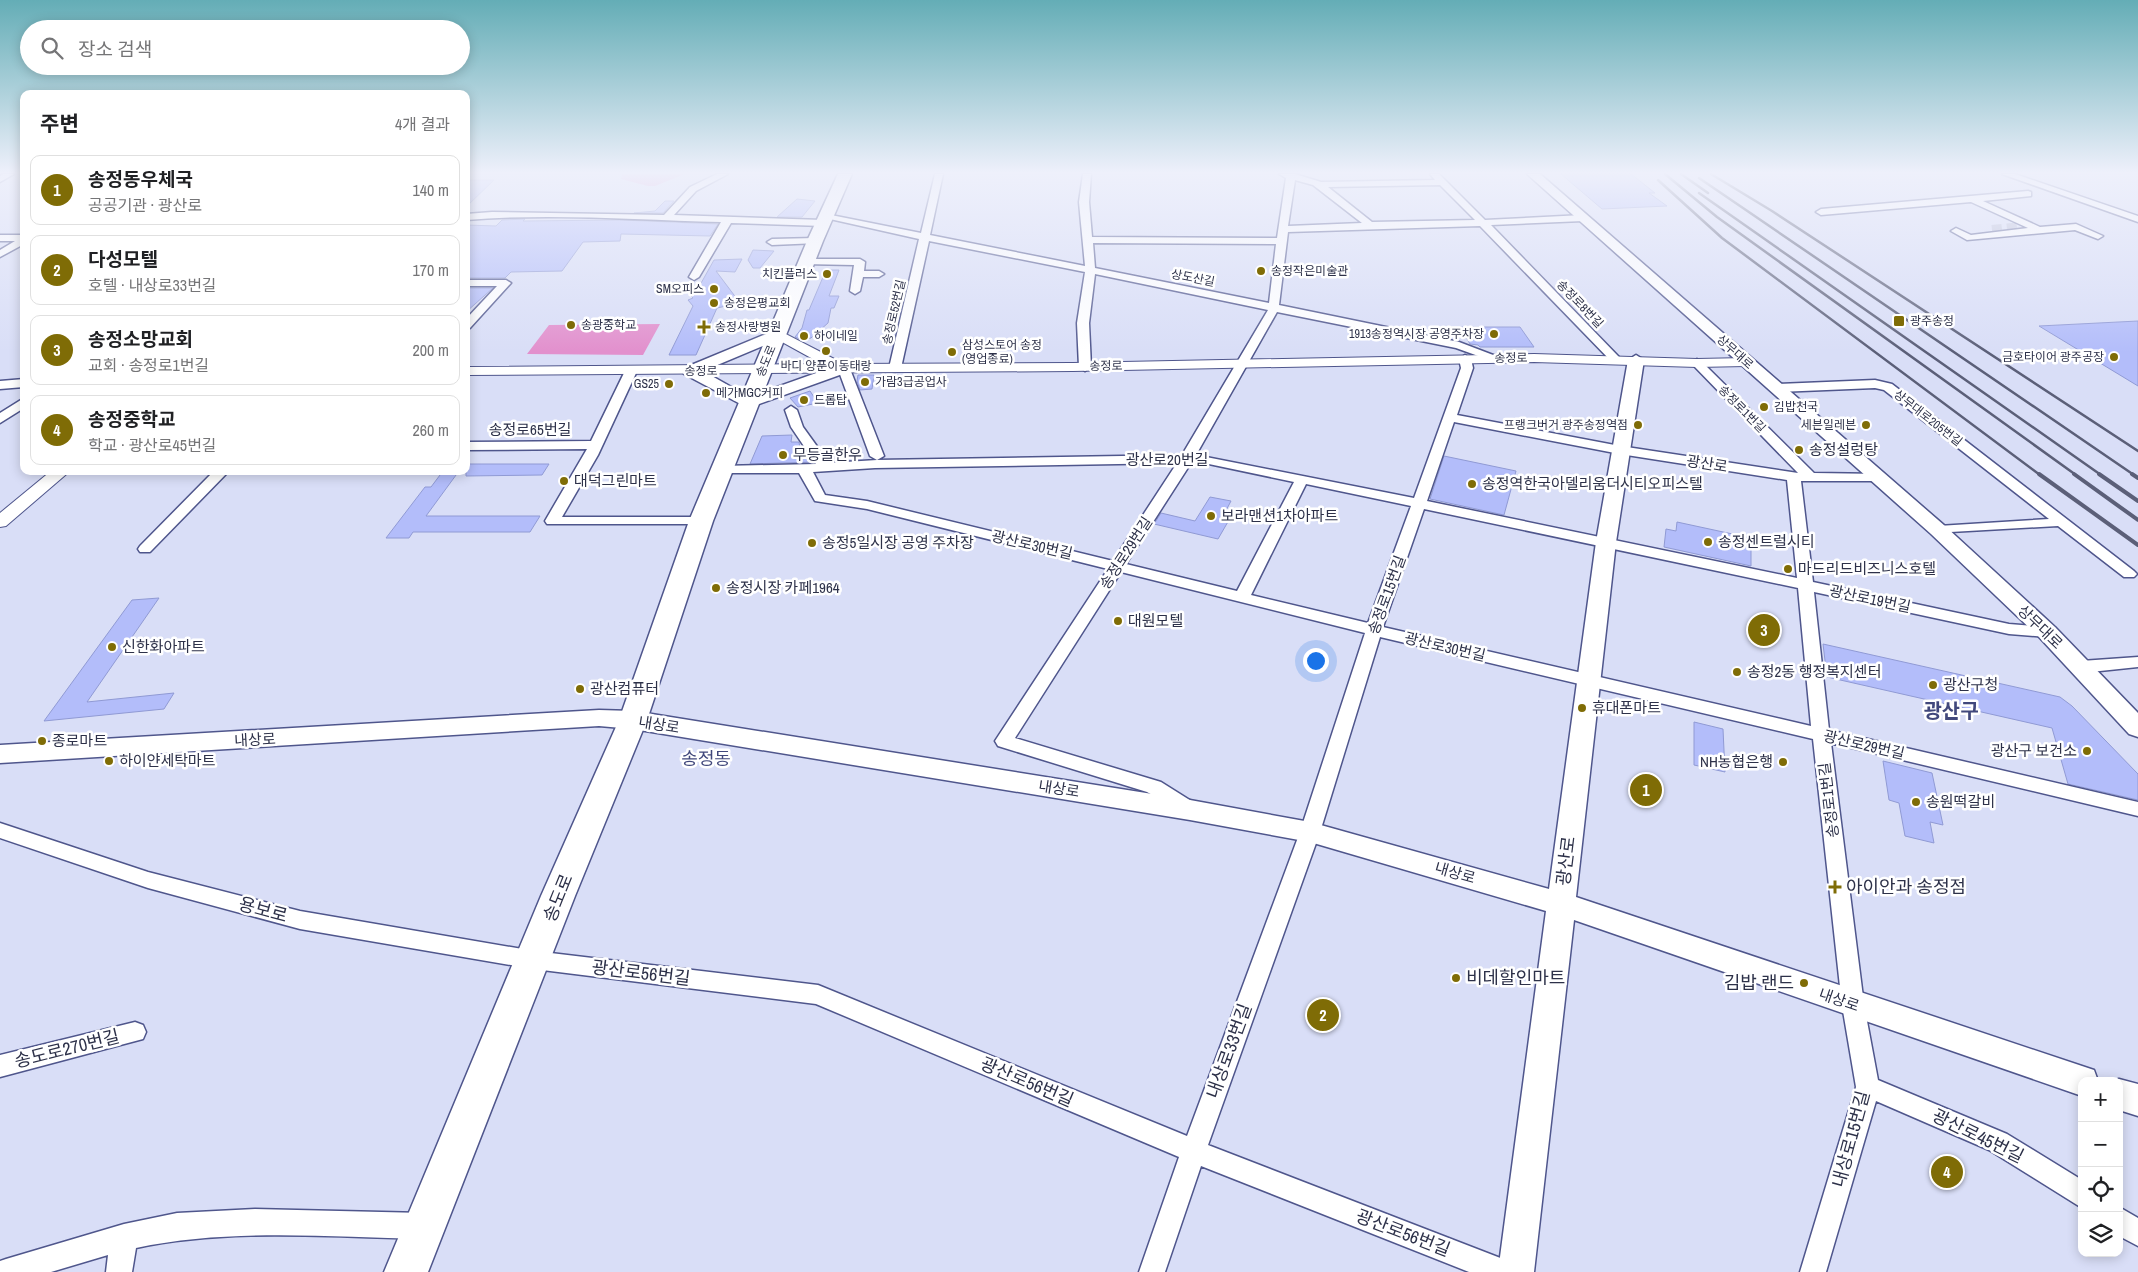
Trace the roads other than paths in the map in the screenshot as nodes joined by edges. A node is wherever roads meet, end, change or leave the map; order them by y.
1 (719, 233) edge
2 (819, 233) edge
3 (908, 233) edge
4 (1086, 233) edge
5 (1283, 233) edge
6 (1495, 233) edge
7 (1600, 233) edge
8 (1961, 233) edge
9 (2010, 233) tunnel mouth
10 (2092, 233) edge
11 (925, 236) junction
12 (2098, 236) dead end
13 (0, 238) edge
14 (20, 239) edge
15 (1087, 240) junction
16 (816, 241) junction
17 (1282, 241) junction
18 (20, 242) edge
19 (772, 242) dead end
20 (0, 254) edge
21 (807, 262) junction
22 (1090, 270) junction
23 (858, 274) junction
24 (879, 274) dead end
25 (694, 277) dead end
26 (470, 283) edge
27 (855, 291) dead end
28 (1274, 308) junction
29 (470, 322) edge
30 (778, 334) junction
31 (1495, 358) junction
32 (1465, 359) junction
33 (1626, 359) junction
34 (1746, 362) junction
35 (1697, 363) junction
36 (1244, 364) junction
37 (1085, 367) junction
38 (895, 368) junction
39 (843, 369) junction
40 (631, 371) junction
41 (690, 371) junction
42 (762, 371) junction
43 (470, 372) edge
44 (20, 383) edge
45 (0, 385) edge
46 (1775, 388) junction
47 (748, 403) junction
48 (20, 405) edge
49 (792, 410) dead end
50 (1450, 417) junction
51 (0, 419) edge
52 (595, 445) junction
53 (470, 446) edge
54 (1620, 450) junction
55 (877, 456) dead end
56 (1187, 459) junction
57 (826, 468) junction
58 (721, 470) junction
59 (804, 470) junction
60 (57, 475) edge
61 (218, 475) edge
62 (1802, 476) junction
63 (1878, 477) junction
64 (1302, 478) junction
65 (1420, 503) junction
66 (2057, 520) junction
67 (701, 521) junction
68 (0, 522) edge
69 (2013, 526) joint
70 (1938, 530) junction
71 (1606, 542) junction
72 (145, 549) dead end
73 (1118, 565) junction
74 (2129, 574) dead end
75 (1806, 585) junction
76 (1242, 597) junction
77 (1374, 630) junction
78 (2047, 632) junction
79 (2138, 662) edge
80 (2081, 667) junction
81 (1589, 681) junction
82 (633, 720) junction
83 (2138, 728) edge
84 (1821, 735) junction
85 (0, 754) edge
86 (2138, 809) edge
87 (1190, 810) junction
88 (0, 830) edge
89 (1310, 832) junction
90 (1561, 904) junction
91 (534, 960) junction
92 (1853, 1004) junction
93 (135, 1032) dead end
94 (0, 1066) edge
95 (2078, 1081) edge
96 (1868, 1087) junction
97 (2123, 1095) edge
98 (2138, 1100) edge
99 (1194, 1151) junction
100 (2078, 1192) edge
101 (2123, 1223) edge
102 (424, 1226) junction
103 (2138, 1233) edge
104 (124, 1237) junction
105 (6, 1272) edge
106 (118, 1272) edge
107 (406, 1272) edge
108 (1152, 1272) edge
109 (1503, 1272) edge
110 (1516, 1272) edge
111 (1813, 1272) edge

1 - 25 street
2 - 16 main road, 송도로
3 - 11 street, 상도산길
4 - 15 street
5 - 17 street
6 - 33 street, 송정로8번길
7 - 34 main road, 상무대로
8 - 9 street
10 - 12 street
11 - 22 street, 상도산길
11 - 38 street, 송정로52번길
13 - 14 street
15 - 17 street
15 - 22 street
16 - 19 street
16 - 21 main road, 송도로
17 - 28 street
18 - 20 street
21 - 23 street
21 - 30 main road, 송도로
22 - 28 street, 상도산길
22 - 37 street
23 - 24 street
23 - 27 street
26 - 29 street
28 - 31 street, 상도산길
28 - 36 street, 송정로29번길
30 - 39 street
30 - 41 main road
30 - 42 main road, 송도로
31 - 32 street, 송정로
31 - 33 street, 송정로
32 - 36 street, 송정로
32 - 50 street, 송정로15번길
33 - 35 street, 송정로
33 - 54 main road, 광산로
34 - 35 street, 송정로
34 - 46 main road, 상무대로
35 - 62 street, 송정로1번길
36 - 37 street, 송정로
36 - 56 street, 송정로29번길
37 - 38 street, 송정로
38 - 39 street, 송정로
39 - 42 street, 송정로
39 - 47 main road
39 - 55 street
40 - 41 street, 송정로
40 - 43 street, 송정로
40 - 52 street
41 - 42 street, 송정로
41 - 47 main road
42 - 47 main road, 송도로
44 - 45 street
46 - 63 main road, 상무대로
46 - 66 street, 상무대로205번길
47 - 58 main road, 송도로
48 - 51 street
49 - 57 street
50 - 54 street, 광산로
50 - 65 street, 송정로15번길
52 - 53 street, 송정로65번길
52 - 67 street
54 - 62 street, 광산로
54 - 71 main road, 광산로
56 - 57 street, 광산로20번길
56 - 64 street, 광산로20번길
56 - 73 street, 송정로29번길
57 - 59 street, 광산로20번길
58 - 59 street, 광산로20번길
58 - 67 main road, 송도로
59 - 73 street, 광산로30번길
60 - 68 street
61 - 72 street
62 - 63 street, 광산로
62 - 75 street, 송정로1번길
63 - 70 main road, 상무대로
64 - 65 street, 광산로20번길
64 - 76 street
65 - 71 street, 광산로20번길
65 - 77 street, 송정로15번길
66 - 69 street
66 - 74 street, 상무대로205번길
67 - 82 main road, 송도로
69 - 70 street
70 - 78 main road, 상무대로
71 - 75 street, 광산로19번길
71 - 81 main road, 광산로
73 - 76 street, 광산로30번길
73 - 87 street, 송정로29번길
75 - 78 street, 광산로19번길
75 - 84 street, 송정로1번길
76 - 77 street, 광산로30번길
77 - 81 street, 광산로30번길
77 - 89 street, 송정로15번길
78 - 80 main road, 상무대로
79 - 80 street
80 - 83 main road, 상무대로
81 - 84 street, 광산로29번길
81 - 90 main road, 광산로
82 - 85 main road, 내상로
82 - 87 main road, 내상로
82 - 91 main road, 송도로
84 - 86 street, 광산로29번길
84 - 92 street, 송정로1번길
87 - 89 main road, 내상로
88 - 91 street, 용보로
89 - 90 main road, 내상로
89 - 99 street, 내상로33번길
90 - 92 main road, 내상로
90 - 110 main road, 광산로
91 - 99 street, 광산로56번길
91 - 102 main road, 송도로
92 - 95 main road, 내상로
92 - 96 street, 내상로15번길
93 - 94 street, 송도로270번길
96 - 100 street, 광산로45번길
96 - 111 street, 내상로15번길
97 - 98 main road
99 - 108 street, 내상로33번길
99 - 109 street, 광산로56번길
101 - 103 street
102 - 104 street
102 - 107 main road, 송도로
104 - 105 street
104 - 106 street

